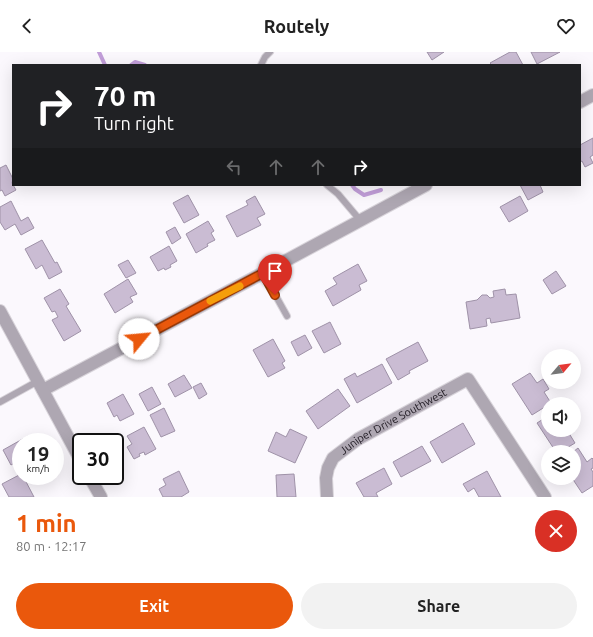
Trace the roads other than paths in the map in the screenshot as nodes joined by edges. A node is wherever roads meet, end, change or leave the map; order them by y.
1 (270, 52) edge
2 (262, 64) edge
3 (593, 96) edge
4 (581, 102) edge
5 (328, 186) edge
6 (424, 186) edge
7 (360, 220) junction
8 (263, 273) junction
9 (0, 311) edge
10 (287, 316) dead end
11 (40, 386) junction
12 (0, 402) edge
13 (72, 445) edge
14 (94, 485) edge
15 (100, 497) edge
16 (327, 497) edge
17 (545, 497) edge

1 - 2 lane
3 - 4 street
5 - 7 lane
6 - 7 street
7 - 8 street
8 - 10 lane
8 - 11 street
9 - 11 street
11 - 12 lane
11 - 13 street
14 - 15 street
16 - 17 street, Juniper Drive Southwest

